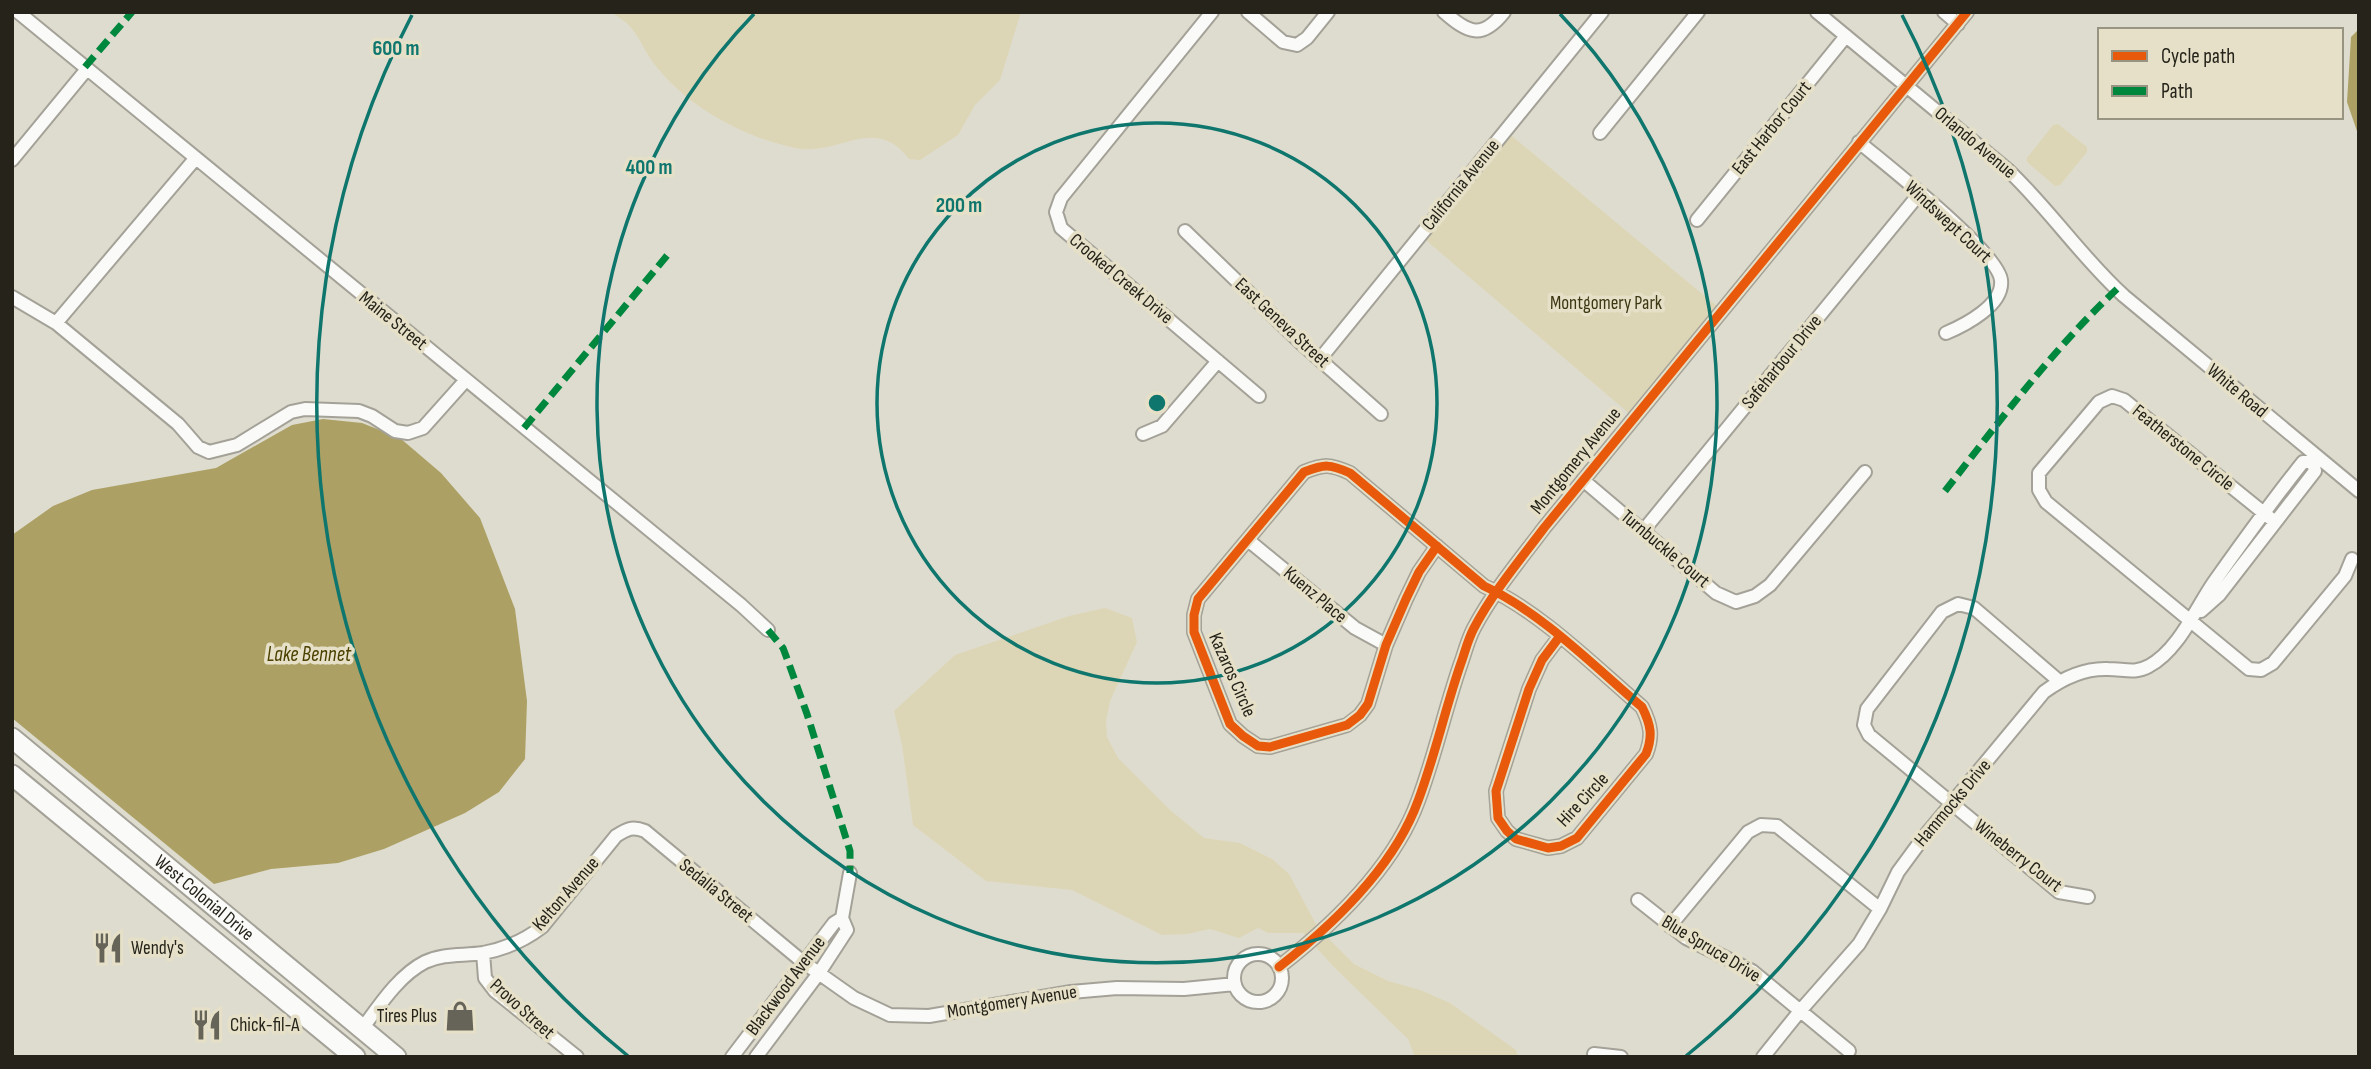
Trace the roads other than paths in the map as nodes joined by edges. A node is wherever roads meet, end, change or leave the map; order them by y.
1 (18, 12) edge
2 (1212, 12) edge
3 (1248, 12) edge
4 (1328, 12) edge
5 (1444, 12) edge
6 (1504, 12) edge
7 (1602, 12) edge
8 (1698, 12) edge
9 (1817, 12) edge
10 (1944, 12) edge
11 (1967, 12) edge
12 (1958, 24) junction
13 (1846, 36) junction
14 (87, 69) junction
15 (1907, 86) junction
16 (1600, 132) dead end
17 (1859, 142) junction
18 (195, 159) junction
19 (12, 160) edge
20 (1920, 193) junction
21 (1697, 220) dead end
22 (1185, 231) dead end
23 (2116, 289) joint
24 (12, 297) edge
25 (57, 323) junction
26 (1946, 333) dead end
27 (1321, 359) junction
28 (1217, 361) junction
29 (465, 381) junction
30 (1259, 396) dead end
31 (1381, 414) dead end
32 (1143, 434) dead end
33 (2315, 460) junction
34 (1865, 472) dead end
35 (1583, 480) junction
36 (2359, 491) edge
37 (2263, 512) junction
38 (2275, 522) junction
39 (1643, 531) junction
40 (1248, 540) junction
41 (1437, 547) junction
42 (2352, 559) dead end
43 (1496, 591) junction
44 (2190, 620) junction
45 (768, 629) dead end
46 (1560, 636) junction
47 (1386, 645) junction
48 (2059, 681) junction
49 (12, 738) edge
50 (12, 775) edge
51 (1953, 804) junction
52 (627, 829) joint
53 (850, 873) dead end
54 (2088, 897) dead end
55 (1637, 900) dead end
56 (1880, 909) junction
57 (842, 918) junction
58 (1670, 926) junction
59 (198, 928) junction
60 (243, 929) junction
61 (483, 953) junction
62 (803, 962) junction
63 (1279, 967) junction
64 (819, 973) junction
65 (1235, 984) junction
66 (1800, 1010) junction
67 (362, 1029) junction
68 (1849, 1051) dead end
69 (1594, 1054) dead end
70 (355, 1057) edge
71 (396, 1057) edge
72 (577, 1057) edge
73 (732, 1057) edge
74 (757, 1057) edge
75 (1621, 1057) edge
76 (1763, 1057) edge

1 - 14 street, Maine Street
2 - 28 street, Crooked Creek Drive
3 - 4 street
5 - 6 street
7 - 27 street, California Avenue
8 - 16 street
9 - 13 street, Orlando Avenue
10 - 12 street
11 - 12 street, Montgomery Avenue
12 - 15 street, Montgomery Avenue
13 - 15 street, Orlando Avenue
13 - 21 street, East Harbor Court
14 - 18 street, Maine Street
14 - 19 street
15 - 17 street, Montgomery Avenue
15 - 23 street, Orlando Avenue
17 - 20 street, Windswept Court
17 - 35 street, Montgomery Avenue
18 - 25 street
18 - 29 street, Maine Street
20 - 26 street, Windswept Court
20 - 39 street, Safeharbour Drive
22 - 27 street, East Geneva Street
23 - 33 street, White Road
24 - 25 street
25 - 29 street
27 - 31 street, East Geneva Street
28 - 30 street, Crooked Creek Drive
28 - 32 street
29 - 45 street, Maine Street
33 - 36 street, White Road
33 - 37 street, Hammocks Drive
33 - 38 street, Hammocks Drive
34 - 39 street, Turnbuckle Court
35 - 39 street, Turnbuckle Court
35 - 43 street, Montgomery Avenue
37 - 38 street, Featherstone Circle
37 - 44 street, Hammocks Drive
37 - 44 street, Featherstone Circle
38 - 44 street, Hammocks Drive
40 - 41 street, Kazaros Circle
40 - 47 street, Kuenz Place
40 - 47 street, Kazaros Circle
41 - 43 street, Kazaros Circle
41 - 47 street, Kazaros Circle
42 - 44 street
43 - 46 street, Hire Circle
43 - 63 street, Montgomery Avenue
44 - 48 street, Hammocks Drive
46 - 46 street, Hire Circle
48 - 51 street, Hammocks Drive
48 - 51 street, Wineberry Court
49 - 60 highway, West Colonial Drive
50 - 59 highway, West Colonial Drive
51 - 54 street, Wineberry Court
51 - 56 street, Hammocks Drive
52 - 61 street, Kelton Avenue
52 - 62 street, Sedalia Street
53 - 57 street, Blackwood Avenue
55 - 58 street, Blue Spruce Drive
56 - 58 street
56 - 66 street, Hammocks Drive
57 - 62 street, Blackwood Avenue
57 - 64 street, Blackwood Avenue
58 - 66 street, Blue Spruce Drive
59 - 60 highway
59 - 70 highway, West Colonial Drive
60 - 67 highway, West Colonial Drive
61 - 67 street, Kelton Avenue
61 - 72 street, Provo Street
62 - 64 street, Montgomery Avenue
62 - 73 street, Blackwood Avenue
63 - 65 street
63 - 65 street
64 - 65 street, Montgomery Avenue
64 - 74 street, Blackwood Avenue
66 - 68 street, Blue Spruce Drive
66 - 76 street, Hammocks Drive
67 - 71 highway, West Colonial Drive
69 - 75 street

